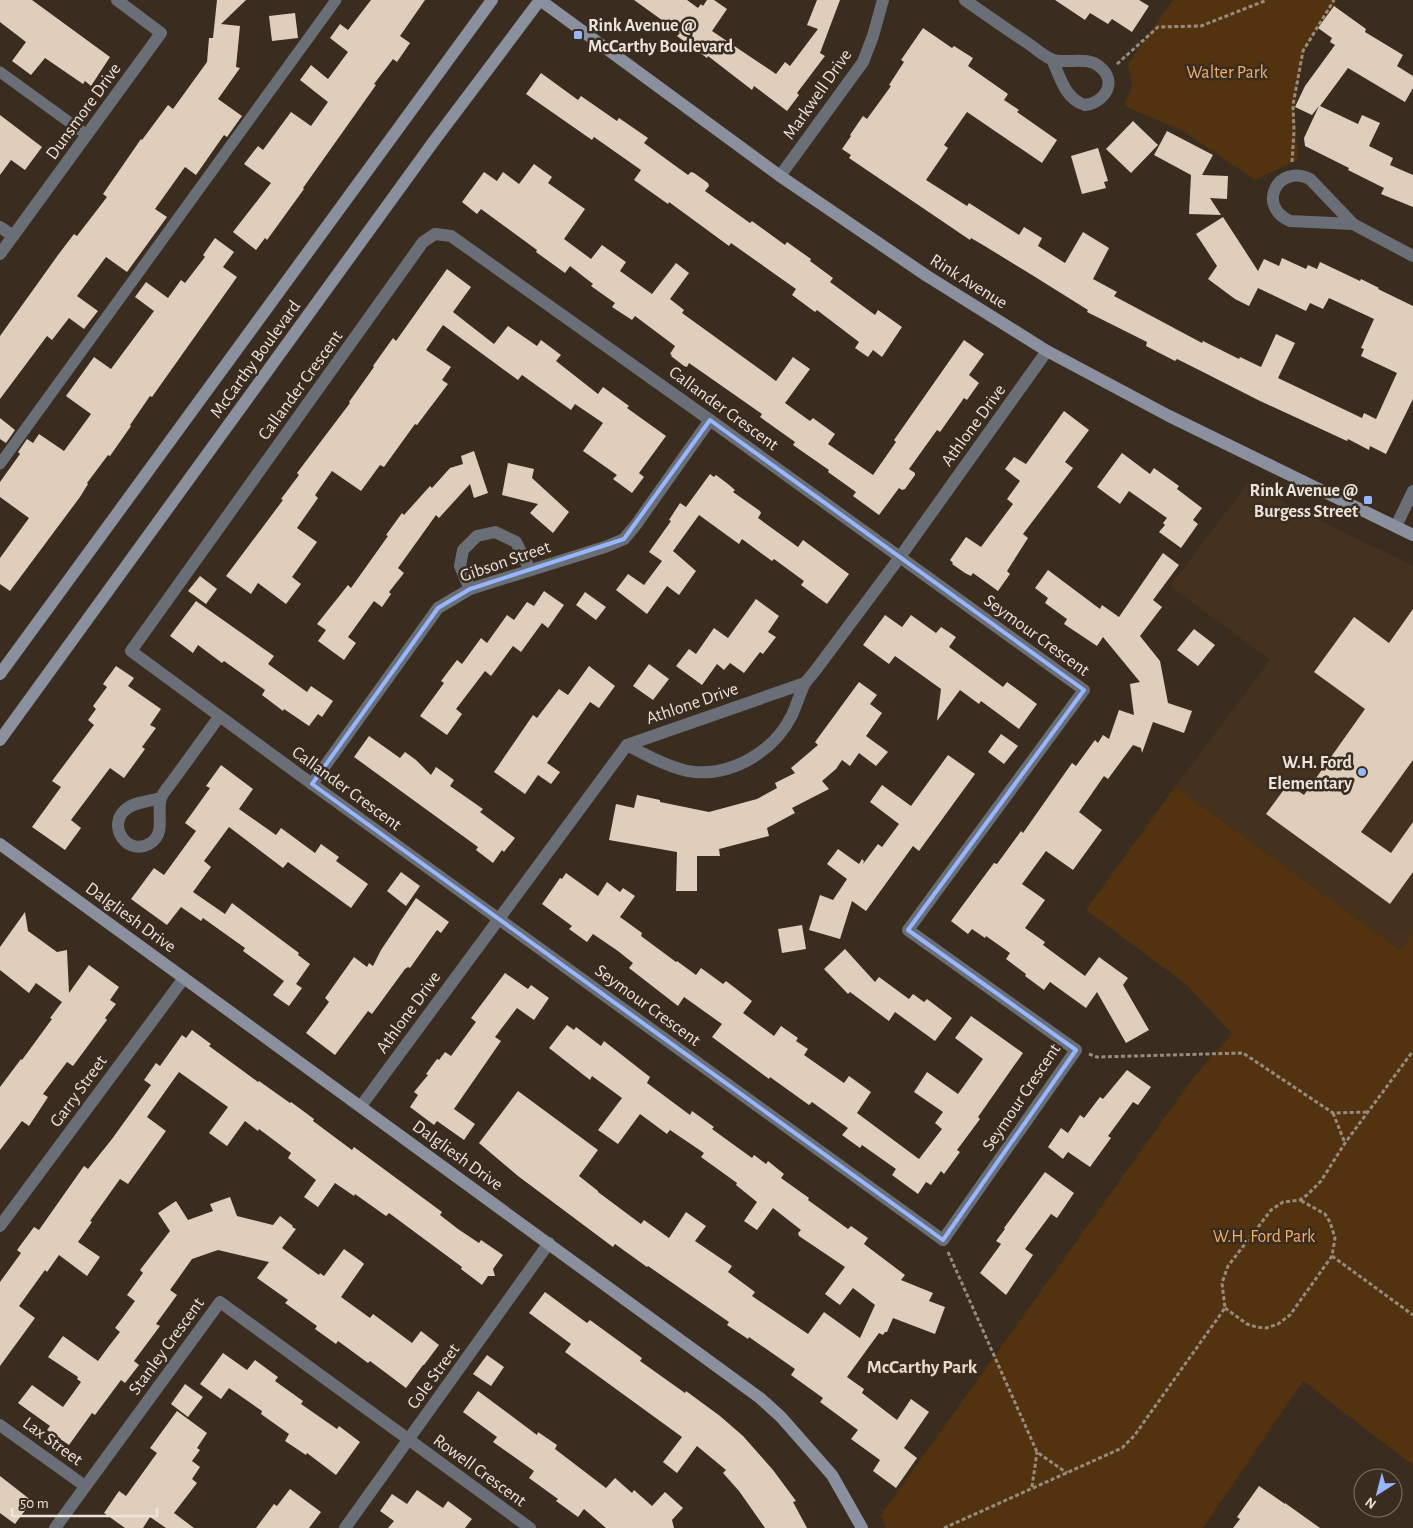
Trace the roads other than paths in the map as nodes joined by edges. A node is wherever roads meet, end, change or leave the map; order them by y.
1 (117, 0) edge
2 (492, 0) edge
3 (540, 0) edge
4 (884, 0) edge
5 (965, 0) edge
6 (330, 2) edge
7 (1052, 60) junction
8 (0, 72) edge
9 (87, 135) junction
10 (780, 176) junction
11 (1353, 224) junction
12 (0, 227) edge
13 (13, 236) junction
14 (0, 254) edge
15 (1413, 256) edge
16 (1047, 351) junction
17 (710, 420) junction
18 (0, 464) edge
19 (1413, 491) edge
20 (1396, 526) junction
21 (1413, 535) edge
22 (900, 558) junction
23 (530, 570) junction
24 (470, 589) junction
25 (0, 674) edge
26 (805, 683) junction
27 (219, 717) junction
28 (0, 740) edge
29 (627, 745) junction
30 (312, 784) junction
31 (161, 798) dead end
32 (0, 844) edge
33 (499, 919) junction
34 (184, 978) junction
35 (360, 1106) junction
36 (0, 1226) edge
37 (549, 1243) junction
38 (0, 1424) edge
39 (409, 1440) junction
40 (85, 1486) junction
41 (55, 1528) edge
42 (345, 1528) edge
43 (530, 1528) edge
44 (862, 1528) edge

1 - 9 street, Dunsmore Drive
2 - 25 street, McCarthy Boulevard
3 - 10 street, Rink Avenue
3 - 28 street, McCarthy Boulevard
4 - 10 street, Markwell Drive
5 - 7 street
6 - 18 lane
7 - 7 street
8 - 9 lane
9 - 13 street, Dunsmore Drive
10 - 16 street, Rink Avenue
11 - 11 street
11 - 15 street
12 - 13 street
13 - 14 street, Dunsmore Drive
16 - 20 street, Rink Avenue
16 - 22 street, Athlone Drive
17 - 22 street, Callander Crescent
17 - 23 street, Gibson Street
17 - 27 street, Callander Crescent
19 - 20 street
20 - 21 street, Rink Avenue
22 - 26 street, Athlone Drive
22 - 33 street, Seymour Crescent
23 - 24 street, Gibson Street
23 - 24 street
24 - 30 street, Gibson Street
26 - 29 street, Athlone Drive
26 - 29 street
27 - 30 street, Callander Crescent
27 - 31 street
29 - 33 street, Athlone Drive
30 - 33 street, Callander Crescent
32 - 34 street, Dalgliesh Drive
33 - 35 street, Athlone Drive
34 - 35 street, Dalgliesh Drive
34 - 36 street, Garry Street
35 - 37 street, Dalgliesh Drive
37 - 39 street, Cole Street
37 - 44 street, Dalgliesh Drive
38 - 40 street, Lax Street
39 - 40 street, Stanley Crescent
39 - 42 street, Cole Street
39 - 43 street, Rowell Crescent
40 - 41 street, Stanley Crescent

